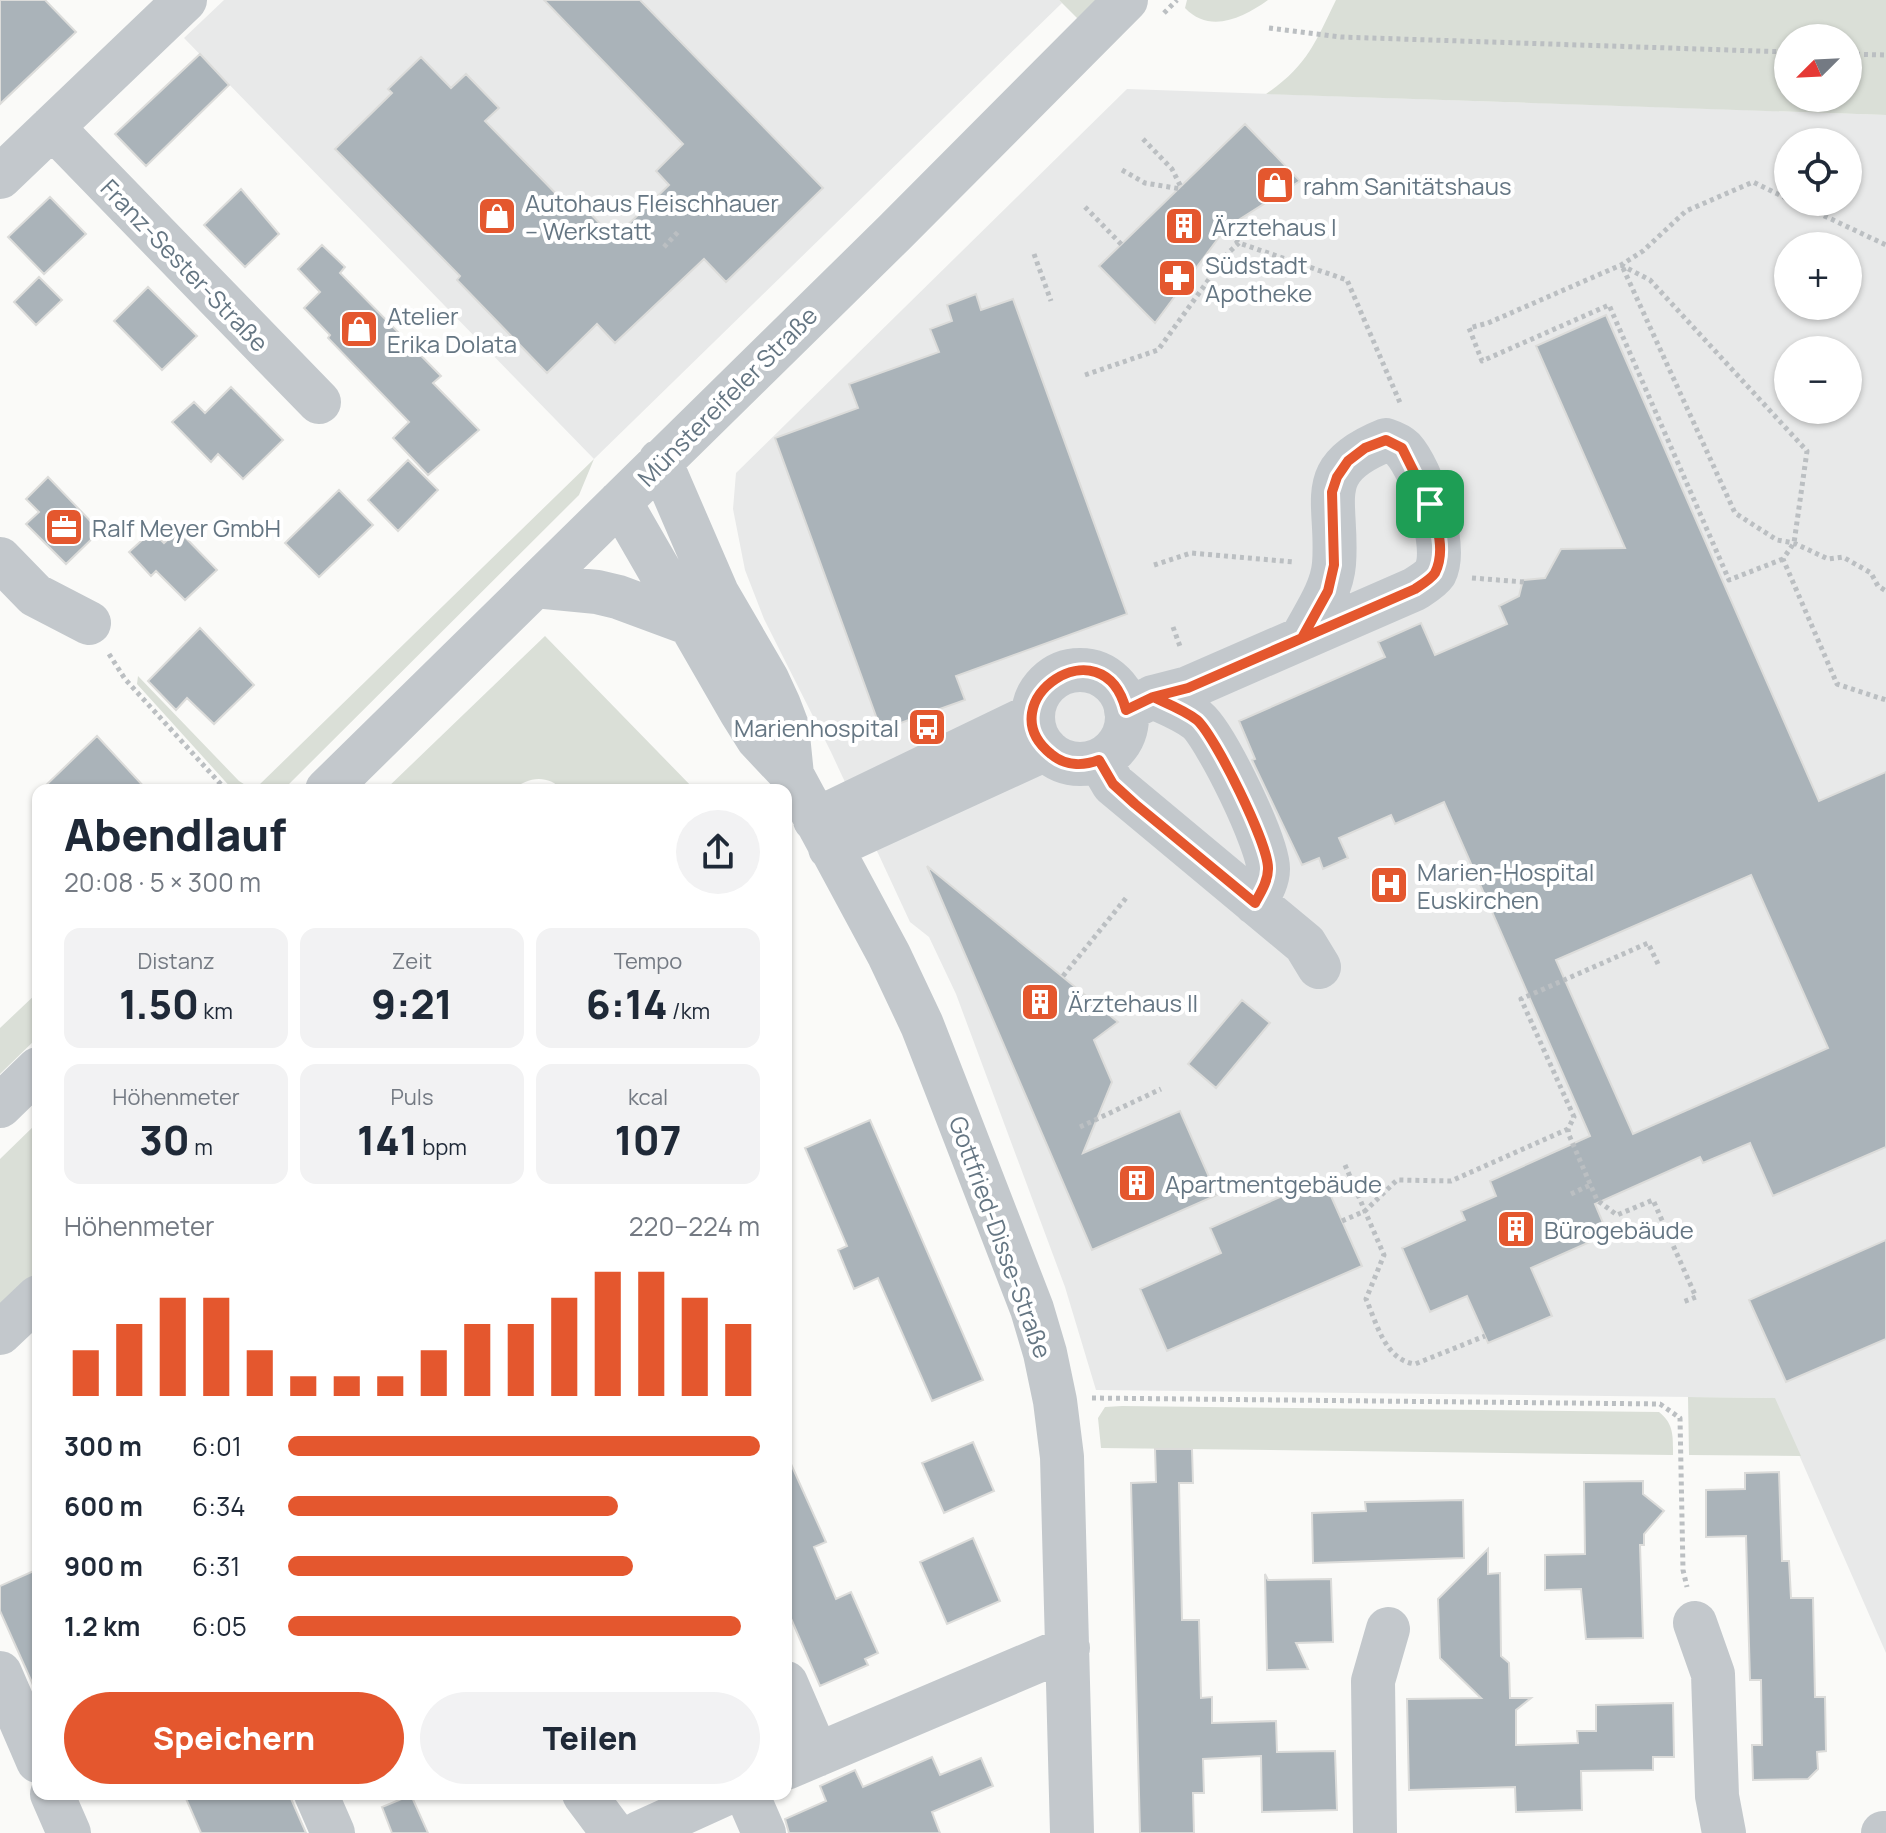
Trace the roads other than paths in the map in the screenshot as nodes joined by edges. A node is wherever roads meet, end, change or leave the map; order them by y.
1 (185, 0) edge
2 (1126, 0) edge
3 (52, 127) junction
4 (0, 177) edge
5 (319, 402) dead end
6 (660, 461) junction
7 (620, 502) junction
8 (0, 559) edge
9 (535, 586) junction
10 (89, 623) road end
11 (691, 624) junction
12 (1302, 638) dead end
13 (1140, 703) junction
14 (1039, 732) junction
15 (1099, 760) junction
16 (792, 775) junction
17 (333, 784) edge
18 (823, 834) junction
19 (1255, 903) junction
20 (1319, 967) dead end
21 (32, 1075) edge
22 (0, 1106) edge
23 (32, 1303) edge
24 (0, 1333) edge
25 (1695, 1623) road end
26 (1388, 1629) dead end
27 (1068, 1648) junction
28 (0, 1673) edge
29 (792, 1714) edge
30 (32, 1747) edge
31 (801, 1761) edge
32 (55, 1800) edge
33 (319, 1800) edge
34 (588, 1800) edge
35 (712, 1800) edge
36 (750, 1800) edge
37 (69, 1833) edge
38 (333, 1833) edge
39 (613, 1833) edge
40 (639, 1833) edge
41 (764, 1833) edge
42 (1072, 1833) edge
43 (1375, 1833) edge
44 (1724, 1833) edge

1 - 3 street
2 - 6 street, Münstereifeler Straße
3 - 4 street
3 - 5 street, Franz-Sester-Straße
6 - 7 street, Münstereifeler Straße
6 - 16 street, Gottfried-Disse-Straße
7 - 9 street, Münstereifeler Straße
7 - 11 street, Gottfried-Disse-Straße
8 - 10 street
9 - 11 street
9 - 17 street, Münstereifeler Straße
11 - 16 street, Gottfried-Disse-Straße
12 - 13 street
13 - 14 street
13 - 15 street
13 - 19 street
14 - 15 street
14 - 18 street
15 - 19 street
16 - 18 street, Gottfried-Disse-Straße
18 - 27 street, Gottfried-Disse-Straße
19 - 20 street
21 - 22 street
23 - 24 street
25 - 44 street
26 - 43 street
27 - 31 street
27 - 42 street, Gottfried-Disse-Straße
28 - 30 street
29 - 31 street
32 - 37 street
33 - 38 street
34 - 39 street
35 - 40 street
36 - 41 street

